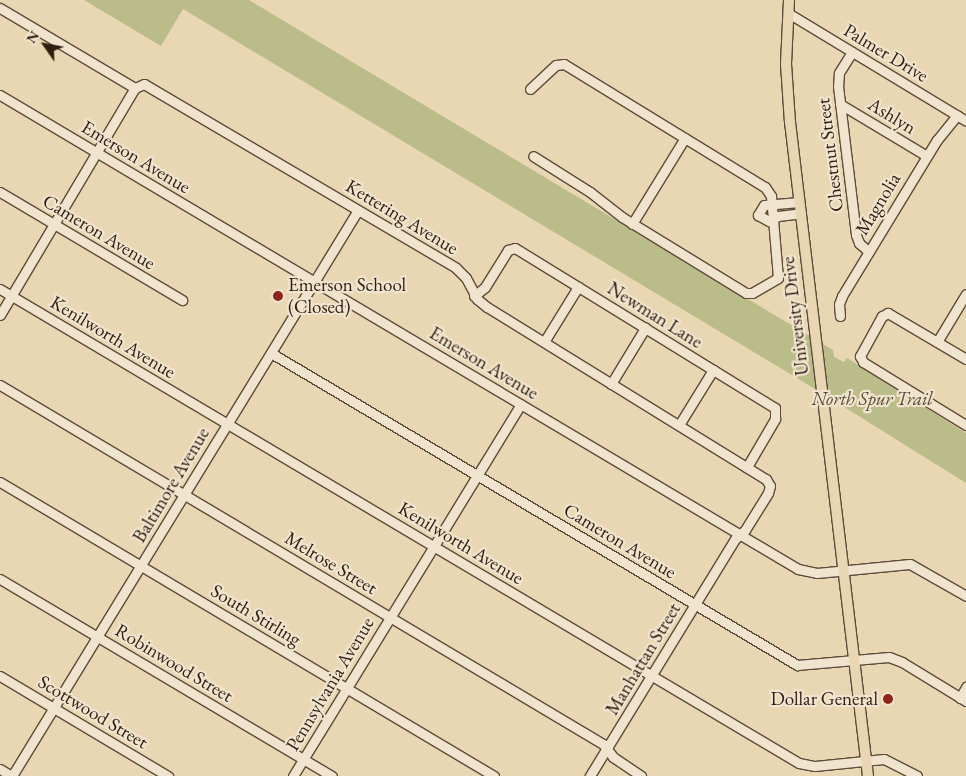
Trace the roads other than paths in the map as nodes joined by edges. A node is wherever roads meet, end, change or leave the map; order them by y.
1 (787, 5) edge
2 (0, 8) edge
3 (852, 52) junction
4 (135, 88) junction
5 (530, 89) dead end
6 (0, 95) edge
7 (840, 104) junction
8 (957, 115) junction
9 (966, 121) edge
10 (685, 138) junction
11 (97, 153) junction
12 (533, 156) dead end
13 (927, 156) junction
14 (0, 192) edge
15 (800, 202) junction
16 (772, 205) junction
17 (358, 210) junction
18 (801, 213) junction
19 (773, 219) junction
20 (54, 224) junction
21 (632, 224) junction
22 (869, 252) junction
23 (314, 282) junction
24 (578, 287) junction
25 (0, 289) edge
26 (966, 294) edge
27 (12, 295) junction
28 (474, 296) junction
29 (182, 300) dead end
30 (0, 314) edge
31 (840, 316) dead end
32 (645, 328) junction
33 (544, 342) junction
34 (937, 342) junction
35 (271, 352) junction
36 (966, 359) edge
37 (713, 370) junction
38 (611, 384) junction
39 (0, 385) edge
40 (521, 404) junction
41 (227, 424) junction
42 (679, 425) junction
43 (966, 425) edge
44 (747, 467) junction
45 (477, 475) junction
46 (0, 482) edge
47 (769, 484) joint
48 (184, 495) junction
49 (740, 535) junction
50 (434, 546) junction
51 (141, 566) junction
52 (843, 570) junction
53 (0, 578) edge
54 (966, 596) edge
55 (695, 605) junction
56 (390, 617) junction
57 (97, 636) junction
58 (854, 660) junction
59 (0, 676) edge
60 (652, 676) junction
61 (347, 688) junction
62 (966, 688) edge
63 (963, 699) edge
64 (54, 708) junction
65 (607, 749) junction
66 (303, 759) junction
67 (866, 761) junction
68 (0, 769) edge
69 (12, 776) edge
70 (168, 776) edge
71 (293, 776) edge
72 (332, 776) edge
73 (494, 776) edge
74 (590, 776) edge
75 (640, 776) edge
76 (868, 776) edge
77 (917, 776) edge

1 - 3 street, Palmer Drive
1 - 15 main road, University Drive
2 - 4 street, Kettering Avenue
3 - 7 street, Chestnut Street
3 - 8 street, Palmer Drive
4 - 11 street
4 - 17 street, Kettering Avenue
5 - 10 street
6 - 11 street, Emerson Avenue
7 - 13 street, Ashlyn
7 - 22 street, Chestnut Street
8 - 9 street, Palmer Drive
8 - 13 street, Magnolia
10 - 16 street
10 - 21 street
11 - 20 street
11 - 23 street, Emerson Avenue
12 - 21 street
13 - 22 street, Magnolia
14 - 20 street, Cameron Avenue
15 - 16 street
15 - 18 main road, University Drive
16 - 19 street
16 - 19 street
17 - 23 street, Baltimore Avenue
17 - 28 street, Kettering Avenue
18 - 19 street
18 - 52 main road, University Drive
19 - 21 street
20 - 27 street
20 - 29 street, Cameron Avenue
22 - 31 street, Magnolia
23 - 35 street, Baltimore Avenue
23 - 40 street, Emerson Avenue
24 - 28 street, Newman Lane
24 - 32 street, Newman Lane
24 - 33 street
25 - 27 street, Kenilworth Avenue
26 - 34 street
27 - 30 street
27 - 41 street, Kenilworth Avenue
28 - 33 street, Kettering Avenue
32 - 37 street, Newman Lane
32 - 38 street
33 - 38 street, Kettering Avenue
34 - 36 street
34 - 43 street
35 - 41 street, Baltimore Avenue
35 - 45 street, Cameron Avenue
37 - 42 street
37 - 44 street, Newman Lane
38 - 42 street, Kettering Avenue
39 - 48 street, Melrose Street
40 - 45 street, Pennsylvania Avenue
40 - 49 street, Emerson Avenue
41 - 48 street, Baltimore Avenue
41 - 50 street, Kenilworth Avenue
42 - 44 street, Kettering Avenue
44 - 47 street, Kettering Avenue
45 - 50 street, Pennsylvania Avenue
45 - 55 street, Cameron Avenue
46 - 51 street, South Stirling
47 - 49 street, Manhattan Street
48 - 51 street, Baltimore Avenue
48 - 56 street, Melrose Street
49 - 52 street, Emerson Avenue
49 - 55 street, Manhattan Street
50 - 56 street, Pennsylvania Avenue
50 - 60 street, Kenilworth Avenue
51 - 57 street, Baltimore Avenue
51 - 61 street, South Stirling
52 - 54 street, Emerson Avenue
52 - 58 main road, University Drive
53 - 57 street, Robinwood Street
55 - 58 street, Cameron Avenue
55 - 60 street, Manhattan Street
56 - 61 street, Pennsylvania Avenue
56 - 65 street, Melrose Street
57 - 64 street, Baltimore Avenue
57 - 66 street, Robinwood Street
58 - 63 street, Cameron Avenue
58 - 67 main road, University Drive
59 - 64 street, Scottwood Street
60 - 65 street, Manhattan Street
60 - 67 street, Kenilworth Avenue
61 - 66 street, Pennsylvania Avenue
61 - 73 street, South Stirling
62 - 63 street
64 - 69 street, Baltimore Avenue
64 - 70 street, Scottwood Street
65 - 74 street, Manhattan Street
65 - 75 street, Melrose Street
66 - 71 street, Pennsylvania Avenue
66 - 72 street, Robinwood Street
67 - 76 main road, University Drive
67 - 77 street, Kenilworth Avenue
68 - 69 street

